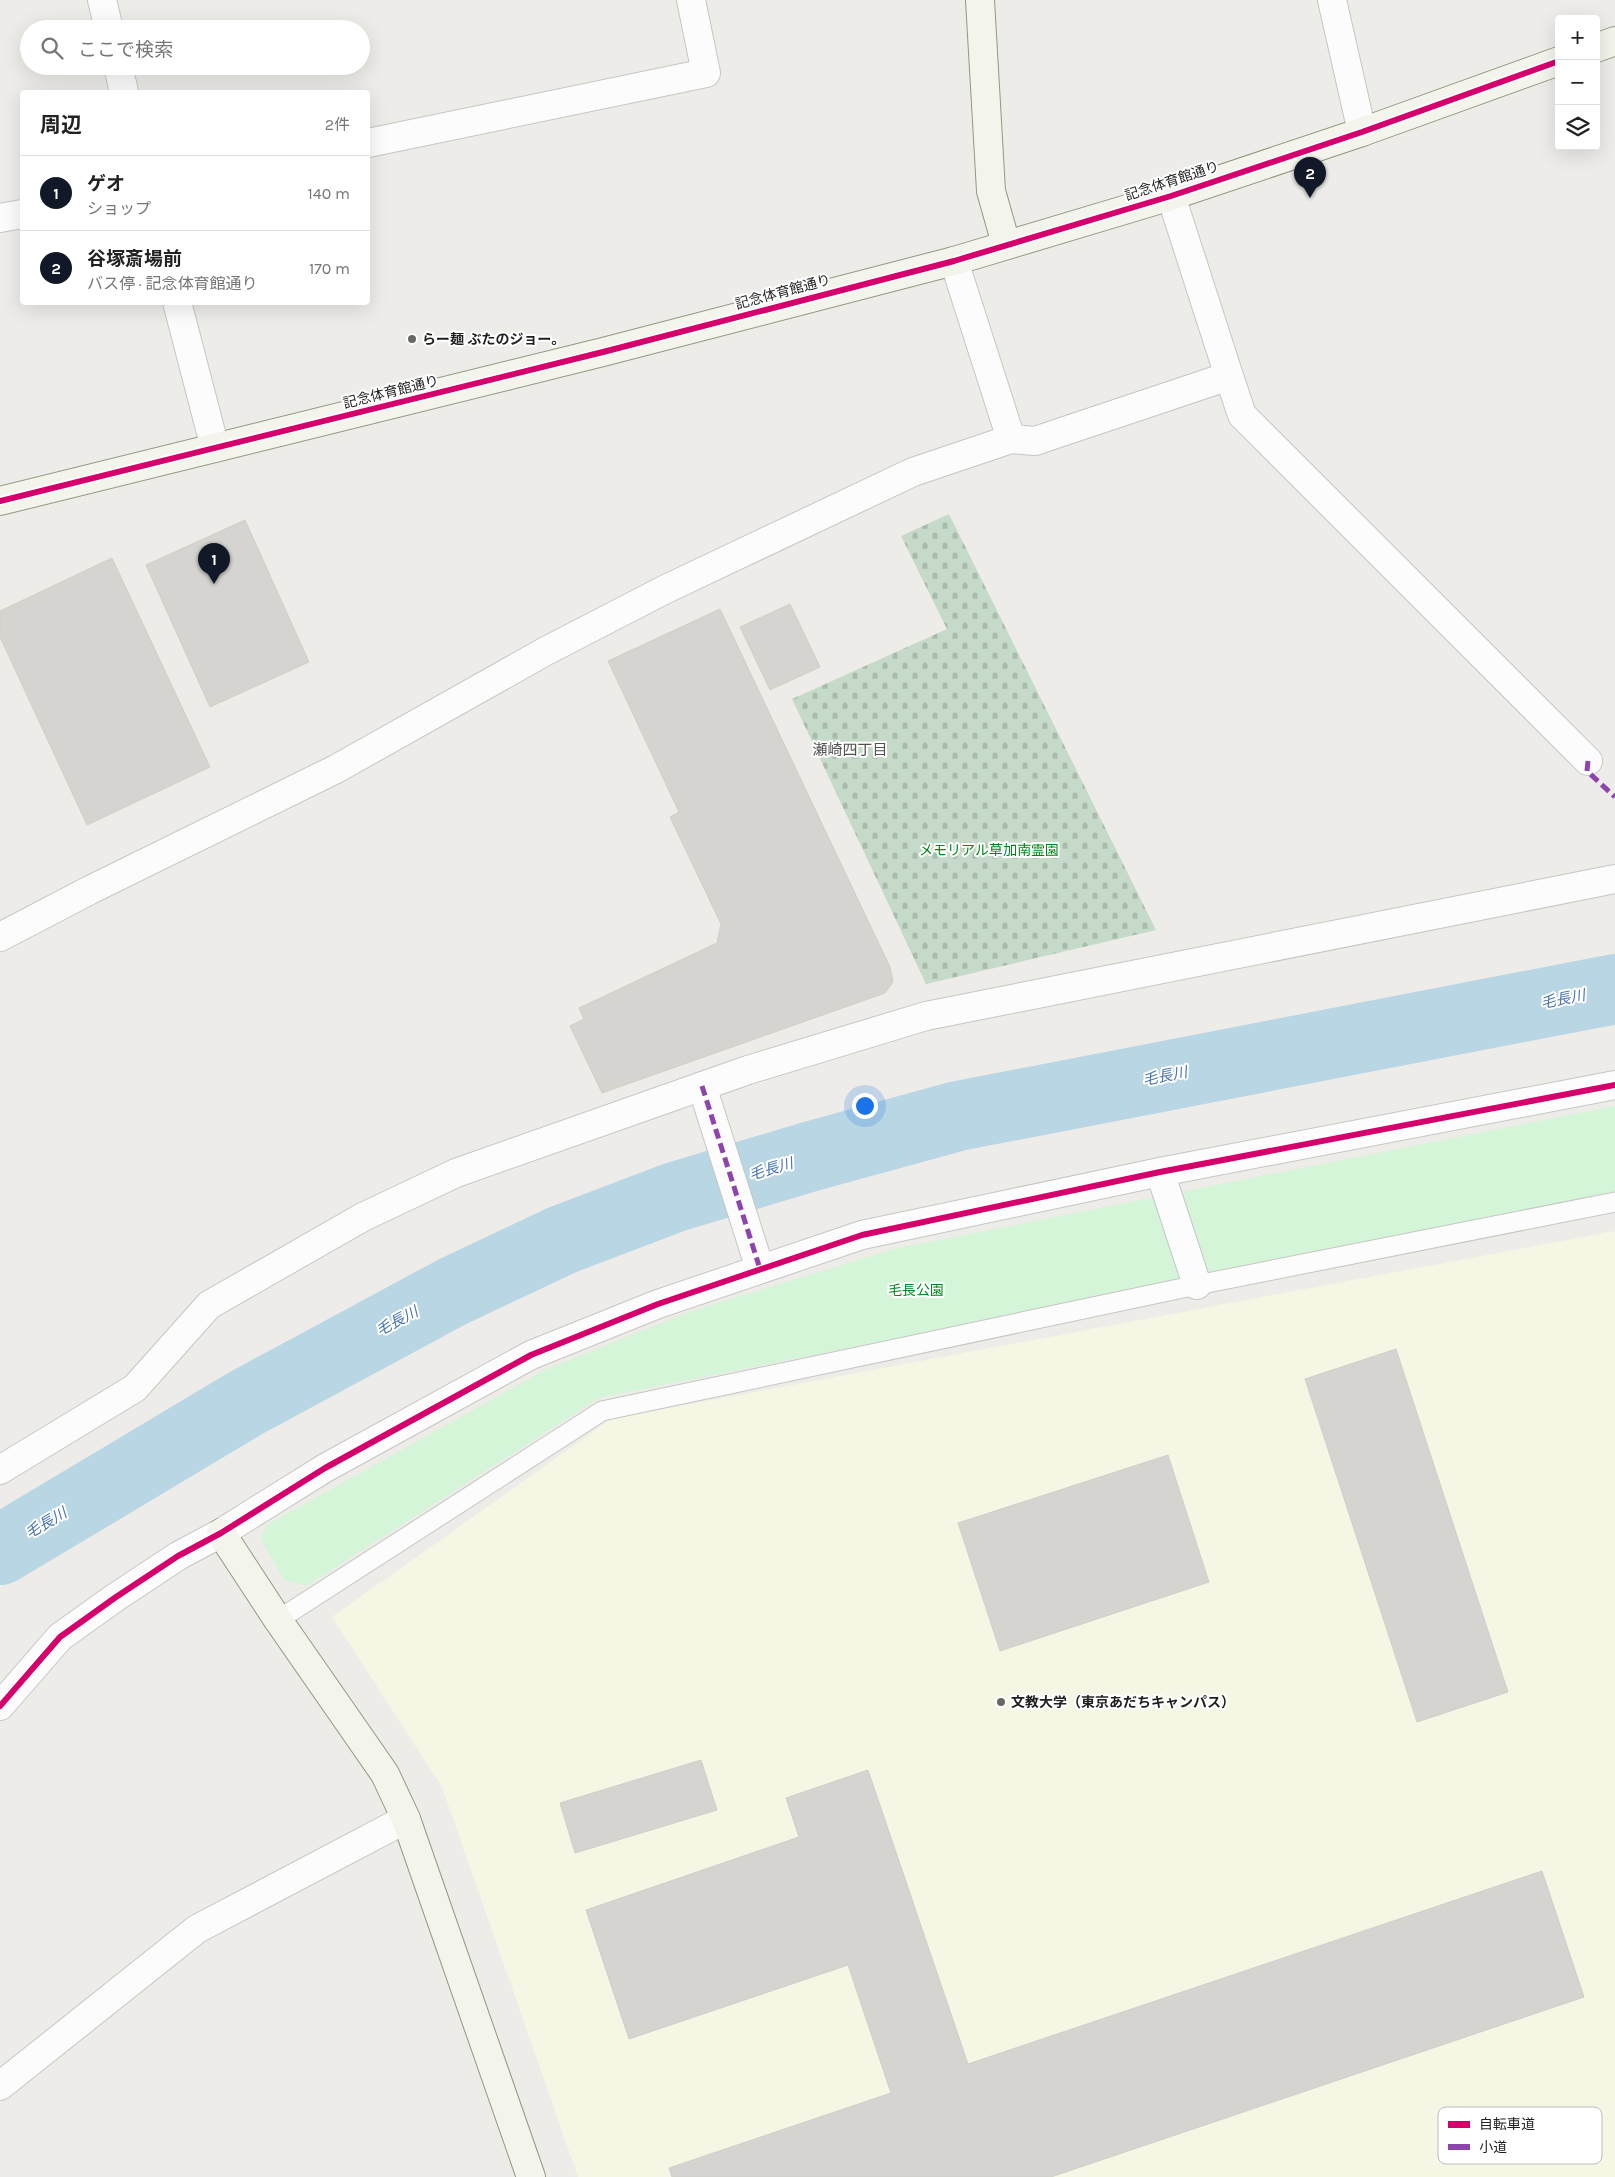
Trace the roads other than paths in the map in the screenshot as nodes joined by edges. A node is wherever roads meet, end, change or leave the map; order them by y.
1 (102, 0) edge
2 (691, 0) edge
3 (980, 0) edge
4 (1332, 0) edge
5 (107, 20) edge
6 (1615, 41) edge
7 (1600, 47) edge
8 (1555, 62) edge
9 (120, 75) edge
10 (124, 90) edge
11 (1362, 132) junction
12 (370, 143) edge
13 (1171, 196) junction
14 (20, 214) edge
15 (0, 218) edge
16 (1006, 244) junction
17 (954, 260) junction
18 (178, 305) edge
19 (1229, 376) junction
20 (1011, 438) junction
21 (215, 448) junction
22 (0, 501) edge
23 (1588, 761) dead end
24 (1615, 879) edge
25 (0, 937) edge
26 (1615, 1085) edge
27 (704, 1094) junction
28 (1160, 1172) junction
29 (1615, 1202) edge
30 (760, 1269) junction
31 (1197, 1285) junction
32 (0, 1470) edge
33 (221, 1533) junction
34 (278, 1620) junction
35 (0, 1706) edge
36 (406, 1819) junction
37 (0, 2086) edge
38 (531, 2177) edge

1 - 5 street
2 - 12 street
3 - 16 street
4 - 11 street
6 - 7 street
8 - 11 street, 記念体育館通り
9 - 10 street
11 - 13 street, 記念体育館通り
13 - 16 street, 記念体育館通り
13 - 19 street
14 - 15 street
16 - 17 street, 記念体育館通り
17 - 20 street
17 - 21 street, 記念体育館通り
18 - 21 street
19 - 20 street
19 - 23 street
20 - 25 street
21 - 22 street, 記念体育館通り
24 - 27 street
26 - 28 street
27 - 30 street
27 - 32 street
28 - 30 street
28 - 31 street
29 - 31 lane
30 - 33 street
31 - 34 lane
33 - 34 street
33 - 35 street
34 - 36 street
36 - 37 street
36 - 38 street

